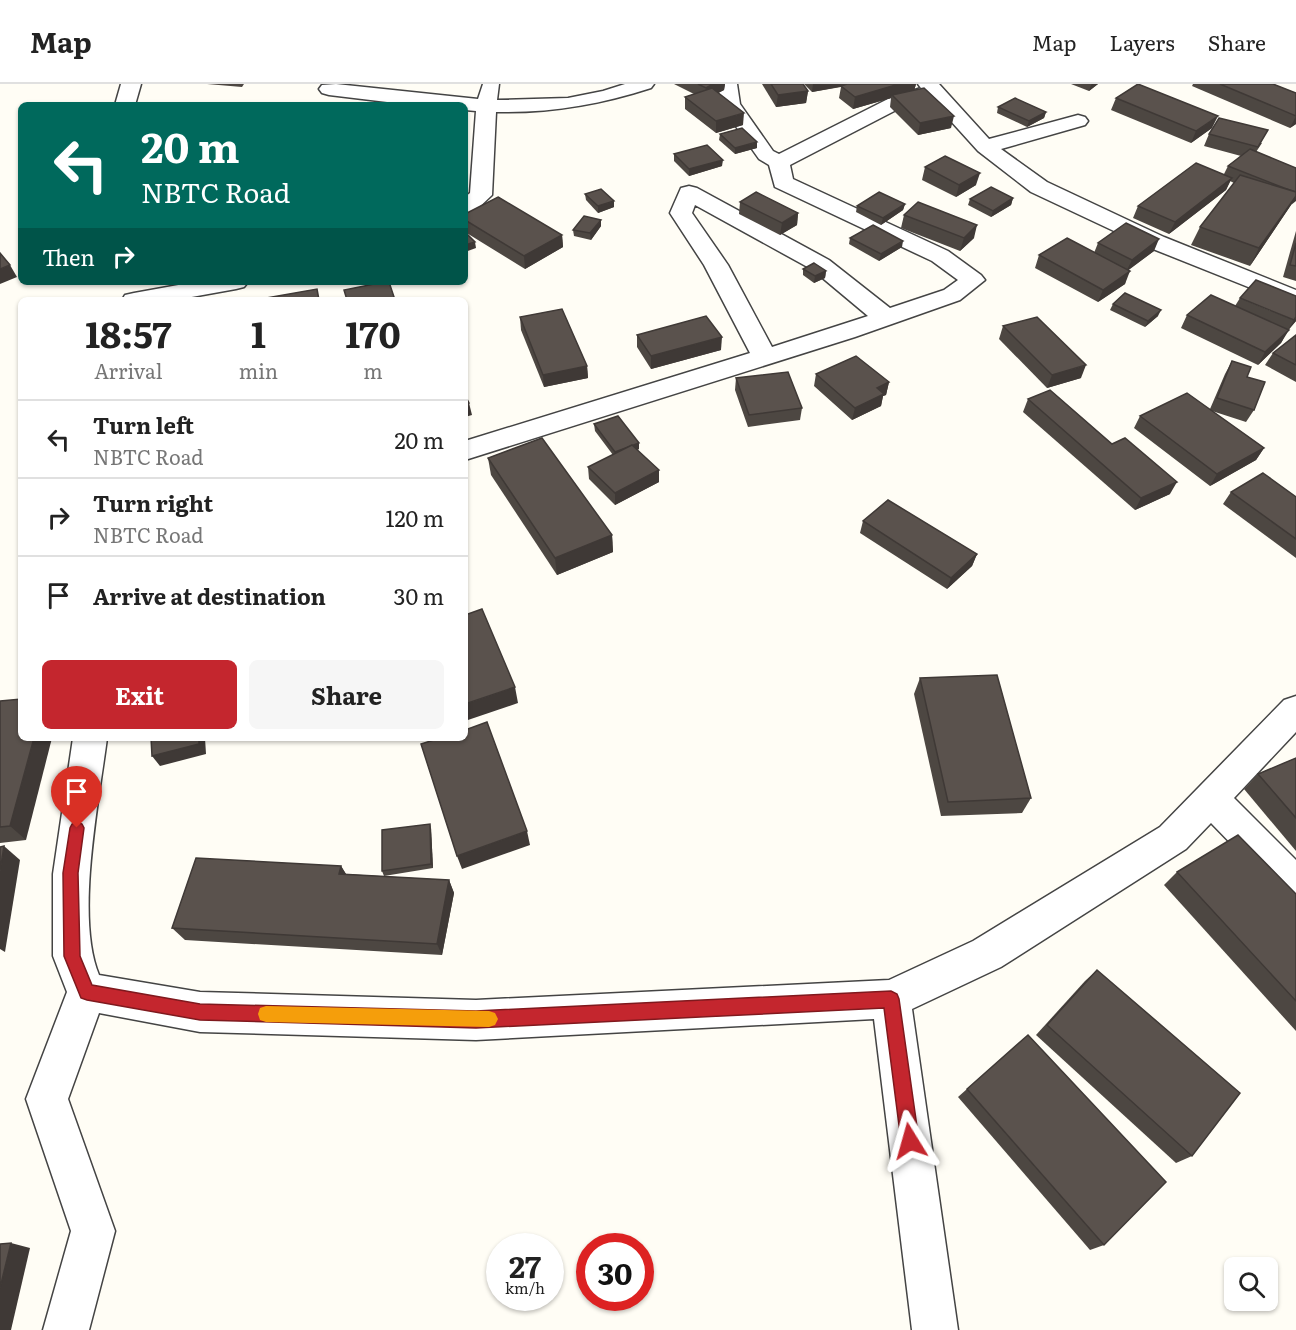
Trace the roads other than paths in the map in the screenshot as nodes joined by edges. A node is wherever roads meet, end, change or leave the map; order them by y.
1 (131, 84) edge
2 (492, 84) edge
3 (644, 84) edge
4 (727, 84) edge
5 (931, 87) edge
6 (329, 89) dead end
7 (126, 102) edge
8 (457, 102) edge
9 (468, 103) edge
10 (486, 105) junction
11 (1078, 121) dead end
12 (985, 147) junction
13 (778, 162) junction
14 (468, 206) edge
15 (219, 285) edge
16 (151, 297) edge
17 (1296, 299) edge
18 (885, 317) junction
19 (765, 358) junction
20 (468, 450) edge
21 (1296, 710) edge
22 (90, 741) edge
23 (1211, 799) junction
24 (1296, 885) edge
25 (87, 992) junction
26 (891, 999) junction
27 (66, 1330) edge
28 (935, 1330) edge

1 - 7 street
2 - 10 street
3 - 10 street
4 - 13 street
5 - 12 street
5 - 13 street
6 - 8 street
9 - 10 street
10 - 14 street
11 - 12 street
12 - 17 street
13 - 18 street
15 - 16 street
18 - 19 street
18 - 19 street
19 - 20 street
21 - 23 street
22 - 25 street
23 - 24 street
23 - 26 street
25 - 26 street
25 - 27 street
26 - 28 street

